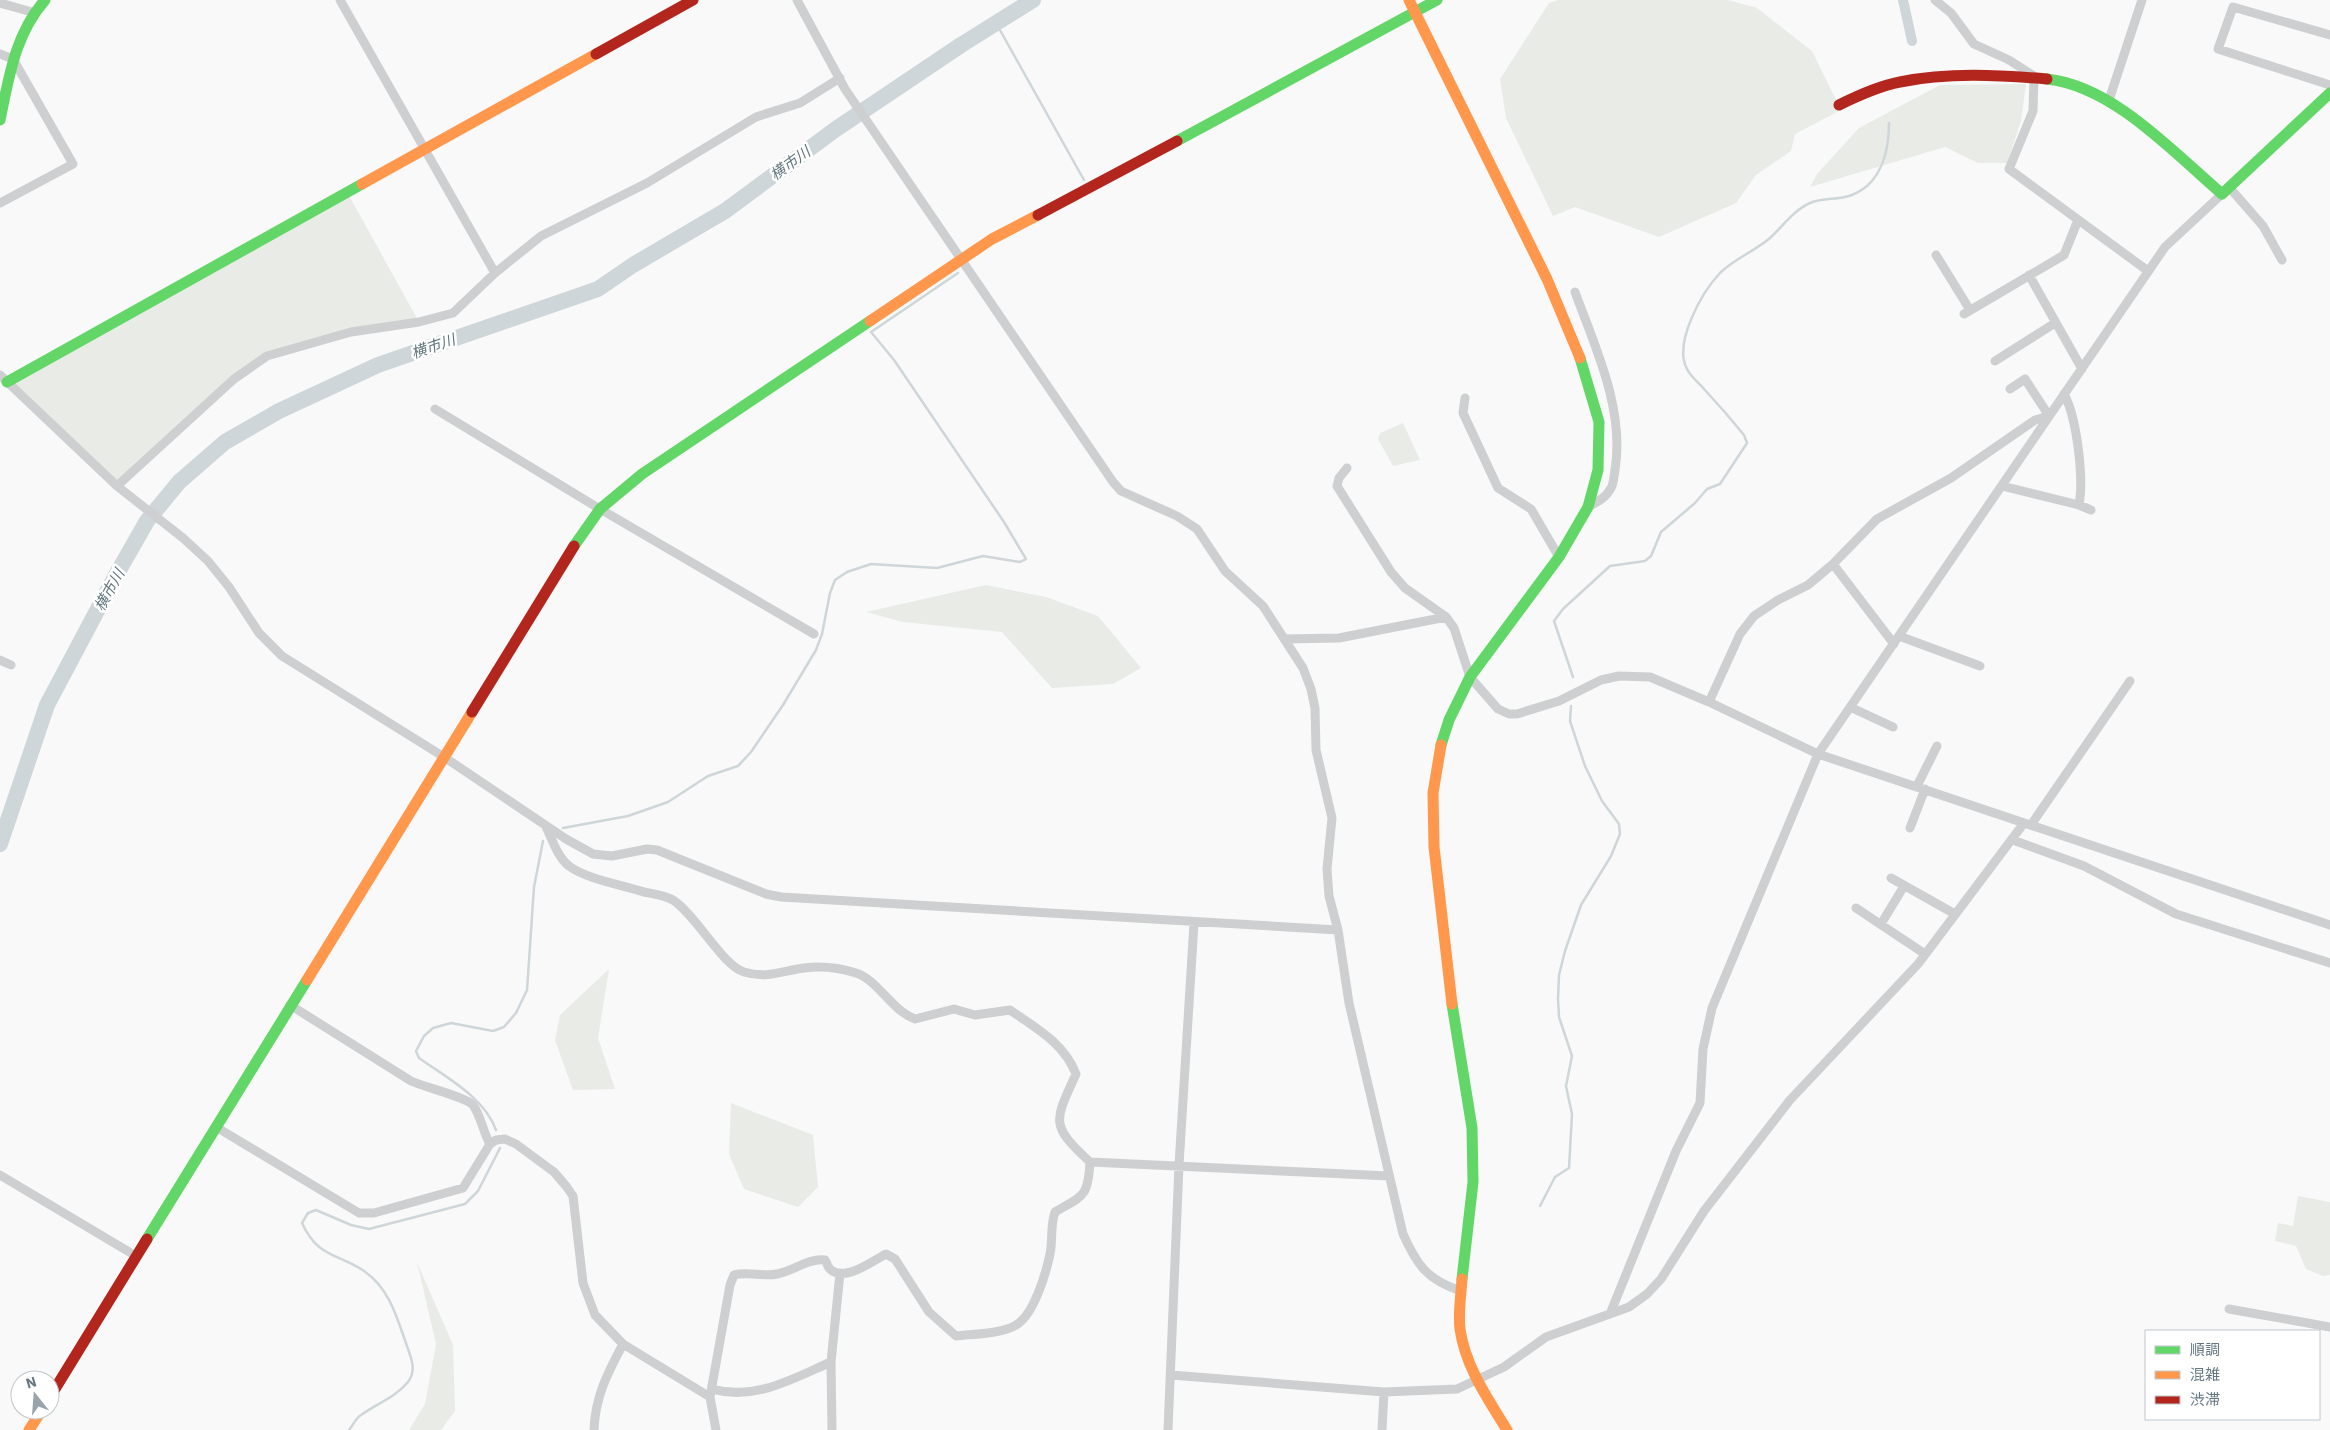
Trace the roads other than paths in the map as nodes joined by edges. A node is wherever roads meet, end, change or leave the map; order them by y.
1 (340, 0) edge
2 (693, 0) edge
3 (797, 0) edge
4 (1409, 0) edge
5 (1437, 0) edge
6 (1935, 0) edge
7 (2142, 0) edge
8 (0, 2) edge
9 (37, 5) edge
10 (1415, 13) junction
11 (2330, 35) edge
12 (0, 54) edge
13 (14, 59) junction
14 (2034, 76) junction
15 (840, 78) junction
16 (2330, 85) edge
17 (2330, 93) edge
18 (2109, 100) junction
19 (1839, 105) dead end
20 (0, 120) edge
21 (425, 150) junction
22 (2225, 190) junction
23 (0, 203) edge
24 (2078, 220) junction
25 (1936, 254) dead end
26 (961, 260) junction
27 (2282, 260) dead end
28 (2148, 271) junction
29 (495, 273) junction
30 (2029, 276) junction
31 (1575, 292) dead end
32 (2055, 323) junction
33 (1995, 360) dead end
34 (2082, 369) junction
35 (3, 379) edge
36 (2010, 389) dead end
37 (2064, 394) junction
38 (1464, 398) dead end
39 (435, 409) dead end
40 (2049, 416) junction
41 (1347, 468) dead end
42 (2002, 486) junction
43 (121, 489) junction
44 (2079, 505) junction
45 (1588, 507) junction
46 (600, 509) junction
47 (2090, 510) dead end
48 (1559, 557) junction
49 (1833, 564) junction
50 (1446, 617) junction
51 (814, 634) dead end
52 (1285, 638) junction
53 (1896, 640) junction
54 (0, 660) edge
55 (12, 666) dead end
56 (1980, 666) dead end
57 (1470, 677) junction
58 (2130, 681) dead end
59 (1710, 702) junction
60 (1850, 707) junction
61 (1893, 727) dead end
62 (1937, 746) dead end
63 (1818, 754) junction
64 (444, 757) junction
65 (1921, 788) junction
66 (2028, 824) junction
67 (545, 825) junction
68 (1910, 828) dead end
69 (2013, 840) junction
70 (1891, 878) dead end
71 (1904, 886) junction
72 (1856, 908) dead end
73 (1955, 914) junction
74 (1194, 923) junction
75 (1881, 924) junction
76 (2330, 925) edge
77 (1338, 930) junction
78 (1925, 954) junction
79 (2330, 963) edge
80 (290, 1005) junction
81 (216, 1127) junction
82 (490, 1144) junction
83 (1090, 1162) junction
84 (1179, 1165) junction
85 (0, 1175) edge
86 (1389, 1176) junction
87 (136, 1256) junction
88 (840, 1273) junction
89 (1460, 1292) junction
90 (2229, 1309) dead end
91 (1610, 1314) junction
92 (2330, 1327) edge
93 (623, 1344) junction
94 (831, 1362) junction
95 (1170, 1375) junction
96 (1477, 1380) junction
97 (60, 1381) edge
98 (1384, 1392) junction
99 (711, 1393) junction
100 (594, 1430) edge
101 (716, 1430) edge
102 (832, 1430) edge
103 (1168, 1430) edge
104 (1382, 1430) edge
105 (1507, 1430) edge

1 - 21 street
2 - 21 street
3 - 15 street
4 - 10 street
5 - 10 street
6 - 14 street
7 - 18 street
8 - 9 street
9 - 13 street
10 - 26 street
10 - 45 street
11 - 16 street
12 - 13 street
13 - 20 street
13 - 23 street
14 - 18 street
14 - 19 street
14 - 24 street
15 - 26 street
15 - 29 street
17 - 22 street
18 - 22 street
21 - 29 street
21 - 35 street
22 - 27 street
22 - 28 street
24 - 28 street
24 - 30 street
25 - 30 street
26 - 46 street
26 - 52 street
28 - 34 street
29 - 43 street
30 - 32 street
31 - 45 street
32 - 33 street
32 - 34 street
34 - 37 street
35 - 43 street
36 - 40 street
37 - 40 street
37 - 44 street
38 - 48 street
39 - 46 street
40 - 42 street
40 - 49 street
41 - 50 street
42 - 44 street
42 - 53 street
43 - 64 street
44 - 47 street
45 - 48 street
46 - 51 street
46 - 64 street
48 - 57 street
49 - 53 street
49 - 59 street
50 - 52 street
50 - 57 street
52 - 77 street
53 - 56 street
53 - 60 street
54 - 55 street
57 - 59 street
57 - 89 street
58 - 66 street
59 - 63 street
60 - 61 street
60 - 63 street
62 - 65 street
63 - 65 street
63 - 91 street
64 - 67 street
64 - 80 street
65 - 66 street
65 - 68 street
66 - 69 street
66 - 76 street
67 - 74 street
67 - 83 street
69 - 73 street
69 - 79 street
70 - 71 street
71 - 73 street
71 - 75 street
72 - 75 street
73 - 78 street
74 - 77 street
74 - 84 street
75 - 78 street
77 - 86 street
78 - 91 street
80 - 81 street
80 - 82 street
81 - 82 street
81 - 87 street
82 - 93 street
83 - 84 street
83 - 88 street
84 - 86 street
84 - 95 street
85 - 87 street
86 - 89 street
87 - 97 street
88 - 94 street
88 - 99 street
89 - 96 street
90 - 92 street
91 - 96 street
93 - 99 street
93 - 100 street
94 - 99 street
94 - 102 street
95 - 98 street
95 - 103 street
96 - 98 street
96 - 105 street
98 - 104 street
99 - 101 street

